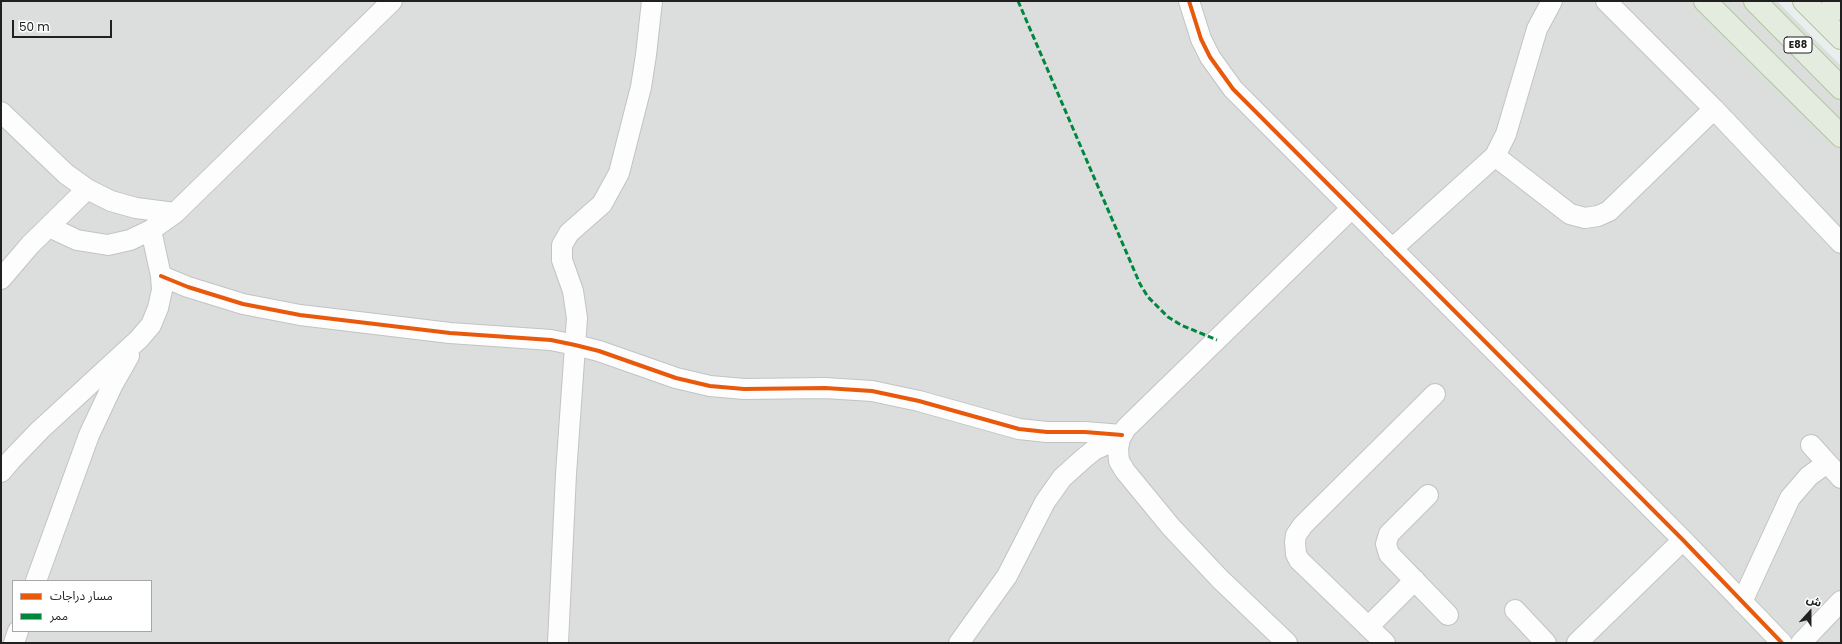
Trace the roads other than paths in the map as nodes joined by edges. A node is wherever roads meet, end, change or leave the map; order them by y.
1 (392, 1) edge
2 (652, 1) edge
3 (1189, 1) edge
4 (1552, 1) edge
5 (1606, 1) edge
6 (1705, 1) edge
7 (1755, 1) edge
8 (1804, 1) edge
9 (1833, 1) edge
10 (1841, 9) edge
11 (1841, 38) edge
12 (1841, 88) edge
13 (1714, 109) junction
14 (1, 112) edge
15 (1841, 136) edge
16 (1496, 156) junction
17 (87, 189) junction
18 (1352, 208) junction
19 (175, 212) junction
20 (49, 226) junction
21 (151, 230) junction
22 (1841, 243) edge
23 (1392, 249) junction
24 (161, 276) junction
25 (1, 279) edge
26 (139, 339) junction
27 (575, 345) junction
28 (1435, 394) dead end
29 (1121, 436) junction
30 (1811, 445) dead end
31 (1827, 463) junction
32 (1, 472) edge
33 (1841, 478) edge
34 (1428, 496) dead end
35 (1682, 540) junction
36 (36, 580) edge
37 (1415, 580) junction
38 (1841, 601) edge
39 (1742, 602) junction
40 (1515, 610) dead end
41 (1448, 615) dead end
42 (1368, 627) junction
43 (18, 632) edge
44 (1772, 640) edge
45 (14, 643) edge
46 (558, 643) edge
47 (959, 643) edge
48 (1287, 643) edge
49 (1385, 643) edge
50 (1546, 643) edge
51 (1577, 643) edge
52 (1801, 643) edge

1 - 19 street
2 - 27 street
3 - 18 street
4 - 16 street
5 - 13 street
6 - 15 highway
7 - 12 highway, E88
8 - 11 highway
9 - 10 highway
13 - 16 street
13 - 22 street
14 - 17 street
16 - 23 street
17 - 19 street
17 - 20 street
18 - 23 street
18 - 29 street
19 - 21 street
20 - 21 street
20 - 25 street
21 - 24 street
23 - 35 street
24 - 26 street
24 - 27 street
26 - 32 street
26 - 36 street
27 - 29 street
27 - 46 street
28 - 42 street
29 - 47 street
29 - 48 street
30 - 31 street
31 - 33 street
31 - 39 street
34 - 37 street
35 - 39 street
35 - 51 street
37 - 41 street
37 - 42 street
38 - 52 street
39 - 44 street
40 - 50 street
42 - 49 street
43 - 45 street

